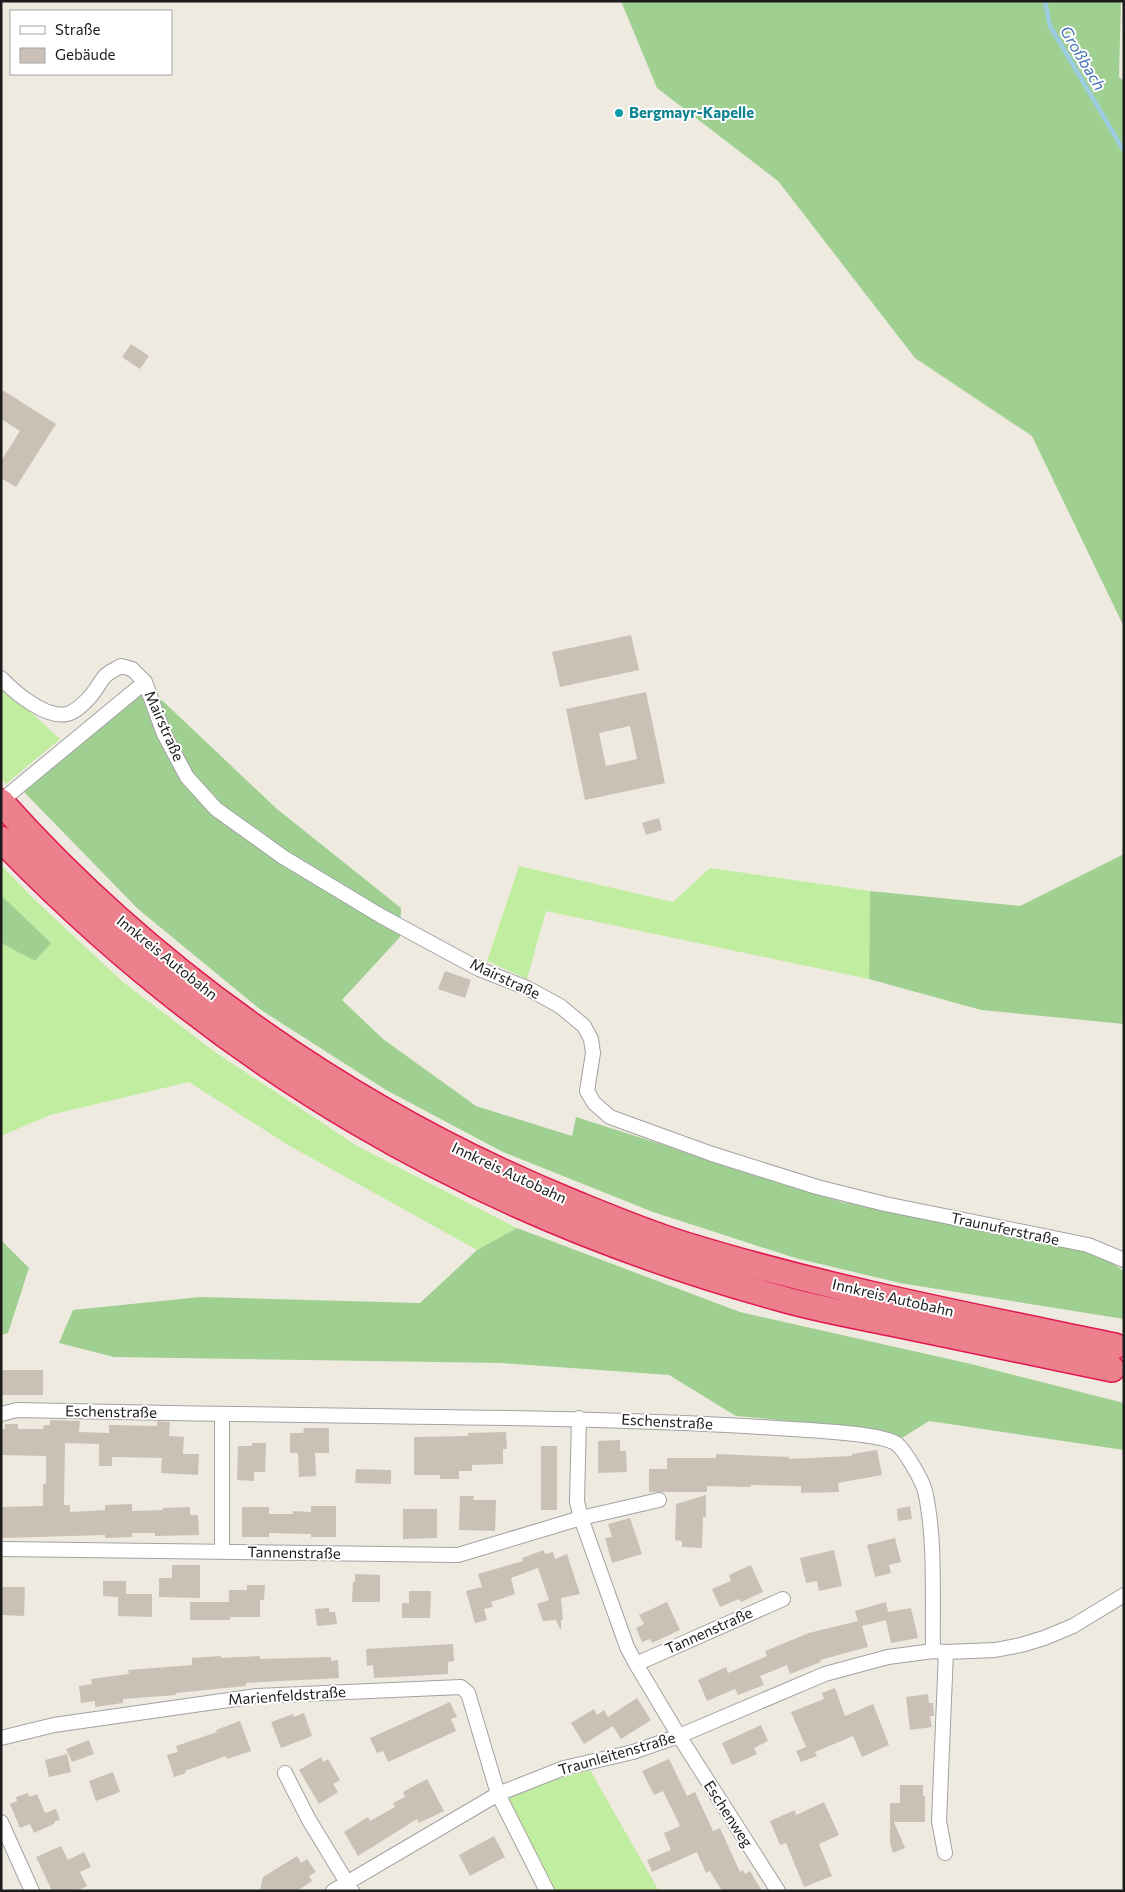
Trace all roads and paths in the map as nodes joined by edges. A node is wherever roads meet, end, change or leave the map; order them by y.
1 (1, 678) edge
2 (145, 682) junction
3 (1, 802) edge
4 (1, 839) edge
5 (885, 1204) joint
6 (1124, 1260) edge
7 (1, 1414) edge
8 (222, 1414) junction
9 (579, 1418) junction
10 (660, 1500) dead end
11 (581, 1518) junction
12 (1, 1549) edge
13 (222, 1552) junction
14 (1124, 1595) edge
15 (783, 1599) dead end
16 (940, 1651) junction
17 (636, 1664) junction
18 (679, 1736) junction
19 (1, 1738) edge
20 (285, 1773) dead end
21 (498, 1794) junction
22 (1, 1822) edge
23 (945, 1853) dead end
24 (350, 1886) edge
25 (32, 1891) edge
26 (333, 1891) edge
27 (546, 1891) edge
28 (778, 1891) edge

1 - 2 street, Mairstraße
2 - 3 street, Mairstraße
2 - 5 street, Mairstraße
3 - 4 highway, Innkreis Autobahn
5 - 6 street, Traunuferstraße
7 - 8 street, Eschenstraße
8 - 9 street, Eschenstraße
8 - 13 street
9 - 11 street
9 - 16 street, Eschenstraße
10 - 11 street, Tannenstraße
11 - 13 street, Tannenstraße
11 - 17 street
12 - 13 street, Tannenstraße
14 - 16 street
15 - 17 street, Tannenstraße
16 - 18 street, Traunleitenstraße
16 - 23 street, Eschenstraße
17 - 18 street
18 - 21 street, Traunleitenstraße
18 - 28 street, Eschenweg
19 - 21 street, Marienfeldstraße
20 - 24 street
21 - 24 street, Traunleitenstraße
21 - 27 street, Marienfeldstraße
22 - 25 street
24 - 26 street, Traunleitenstraße

